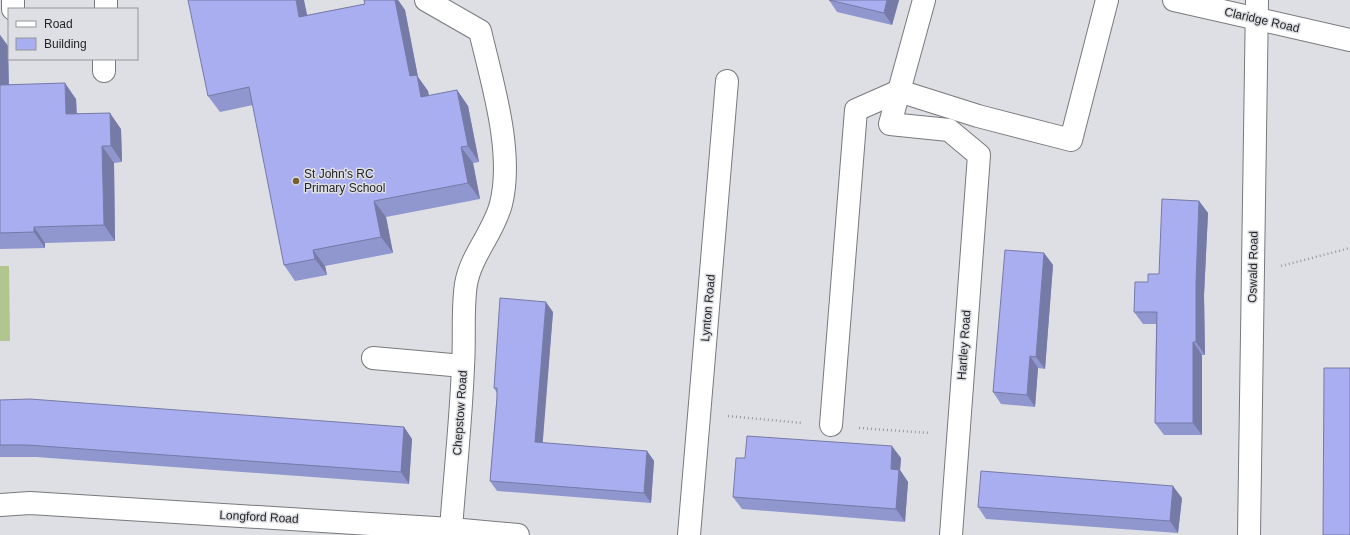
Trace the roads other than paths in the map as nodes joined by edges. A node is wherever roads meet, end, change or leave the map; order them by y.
1 (426, 0) edge
2 (924, 0) edge
3 (1107, 0) edge
4 (1174, 0) edge
5 (1257, 10) edge
6 (1350, 40) edge
7 (727, 81) dead end
8 (899, 91) junction
9 (372, 358) dead end
10 (463, 366) junction
11 (831, 425) dead end
12 (0, 505) edge
13 (451, 529) junction
14 (518, 535) edge
15 (689, 535) edge
16 (951, 535) edge
17 (1249, 535) edge

1 - 10 street, Chepstow Road
2 - 8 street
3 - 8 street
4 - 5 street, Claridge Road
5 - 6 street, Claridge Road
5 - 17 street, Oswald Road
7 - 15 street, Lynton Road
8 - 11 street
8 - 16 street, Hartley Road
9 - 10 street
10 - 13 street, Chepstow Road
12 - 13 street, Longford Road
13 - 14 street, Longford Road

